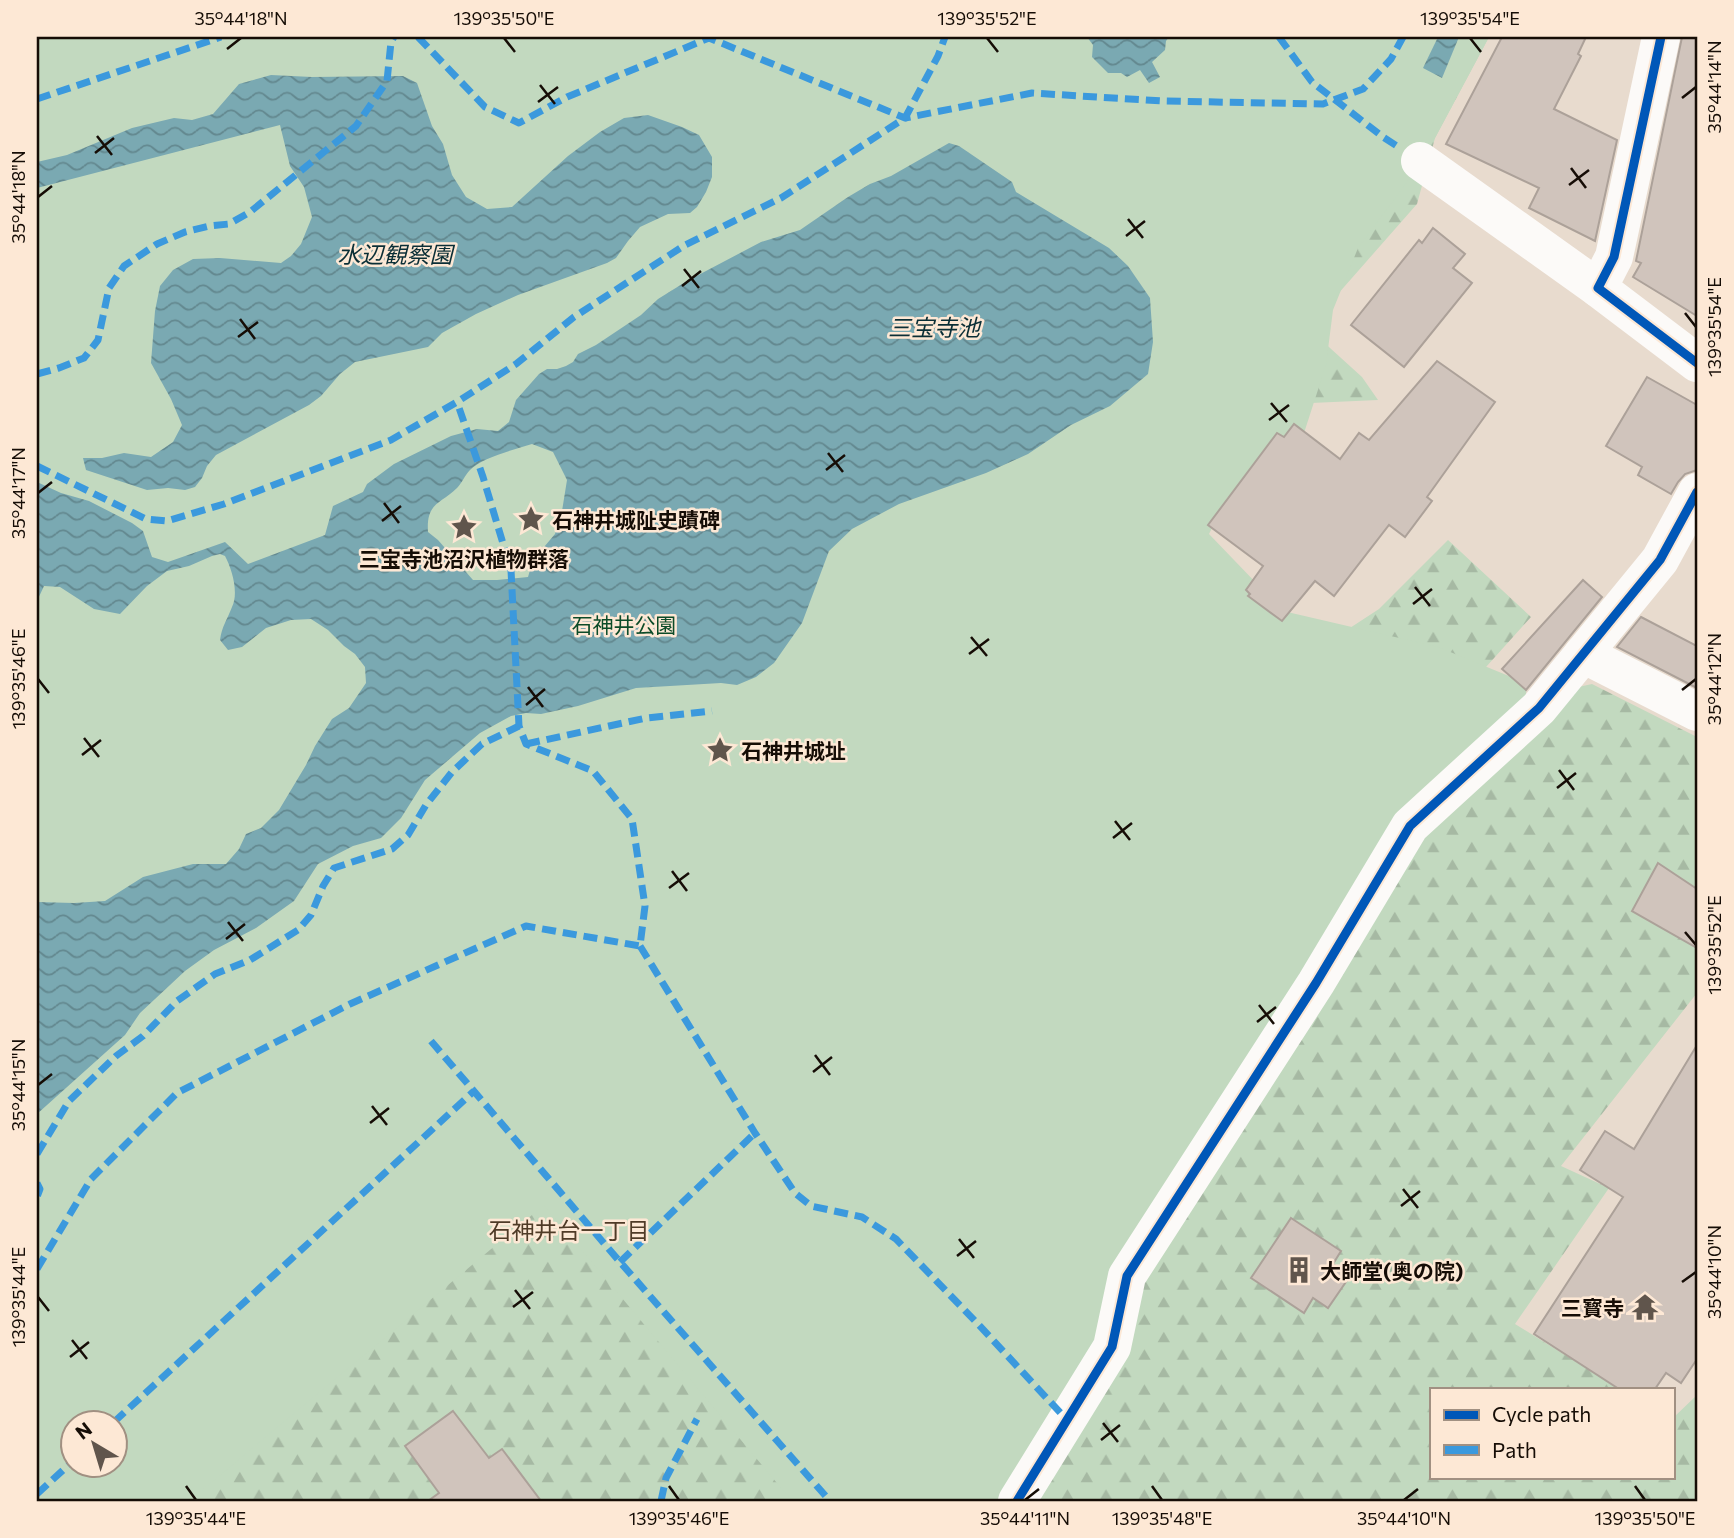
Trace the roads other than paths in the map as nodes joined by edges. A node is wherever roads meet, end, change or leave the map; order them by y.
1 (1661, 37) edge
2 (1420, 161) dead end
3 (1598, 288) junction
4 (1697, 363) edge
5 (1697, 492) edge
6 (1583, 654) junction
7 (1697, 712) edge
8 (1017, 1501) edge

1 - 3 street
2 - 3 street
3 - 4 street
5 - 6 street
6 - 7 street
6 - 8 street

